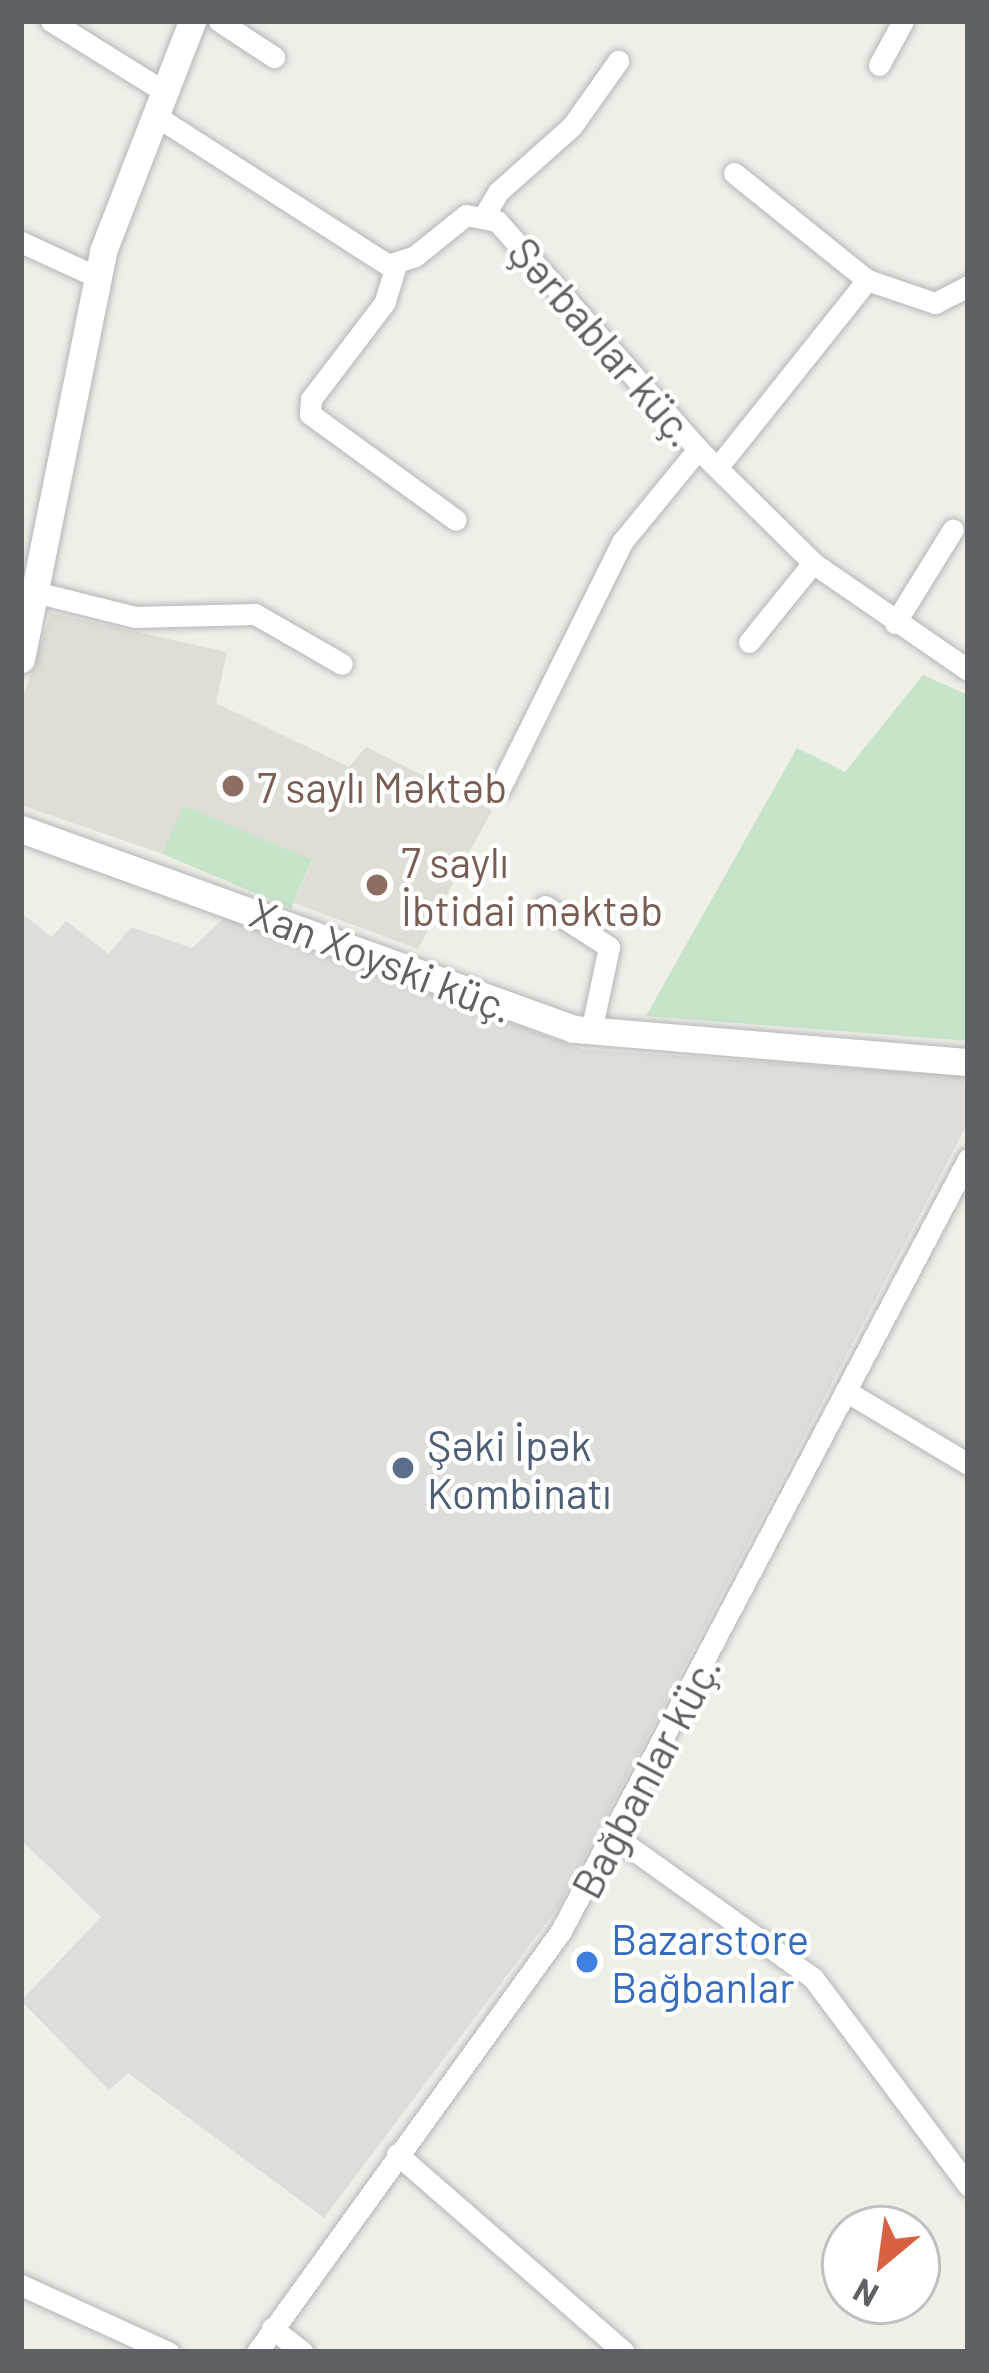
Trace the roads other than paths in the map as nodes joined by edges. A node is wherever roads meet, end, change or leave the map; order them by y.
1 (51, 21) edge
2 (192, 21) edge
3 (219, 21) edge
4 (903, 21) edge
5 (274, 57) dead end
6 (618, 61) dead end
7 (879, 64) dead end
8 (160, 104) junction
9 (734, 173) dead end
10 (485, 214) junction
11 (21, 242) edge
12 (396, 265) junction
13 (97, 277) junction
14 (867, 280) junction
15 (968, 286) edge
16 (698, 449) junction
17 (717, 468) junction
18 (456, 520) dead end
19 (952, 529) dead end
20 (813, 563) junction
21 (39, 593) junction
22 (895, 623) junction
23 (748, 642) dead end
24 (23, 645) edge
25 (342, 664) dead end
26 (968, 670) edge
27 (500, 788) dead end
28 (21, 829) edge
29 (545, 906) dead end
30 (591, 1032) junction
31 (968, 1062) edge
32 (968, 1160) edge
33 (848, 1393) junction
34 (968, 1464) edge
35 (614, 1836) junction
36 (397, 2154) junction
37 (960, 2156) edge
38 (968, 2185) edge
39 (21, 2285) edge
40 (272, 2328) junction
41 (168, 2352) edge
42 (257, 2352) edge
43 (303, 2352) edge
44 (624, 2352) edge

1 - 8 street
2 - 8 street
3 - 5 street
4 - 7 street
6 - 10 street
8 - 12 street
8 - 13 street
9 - 14 street
10 - 12 street, Şərbablar küç.
10 - 16 street, Şərbablar küç.
11 - 13 street
12 - 18 street
13 - 21 street
14 - 15 street
14 - 17 street
16 - 17 street, Şərbablar küç.
16 - 27 street
17 - 20 street, Şərbablar küç.
19 - 22 street
20 - 22 street, Şərbablar küç.
20 - 23 street
21 - 24 street
21 - 25 street
22 - 26 street, Şərbablar küç.
28 - 30 street, Xan Xoyski küç.
29 - 30 street
30 - 31 street, Xan Xoyski küç.
32 - 33 street, Bağbanlar küç.
33 - 34 street
33 - 35 street, Bağbanlar küç.
35 - 36 street, Bağbanlar küç.
35 - 37 street
36 - 40 street, Bağbanlar küç.
36 - 44 street
37 - 38 street
39 - 41 street
40 - 42 street, Bağbanlar küç.
40 - 43 street

